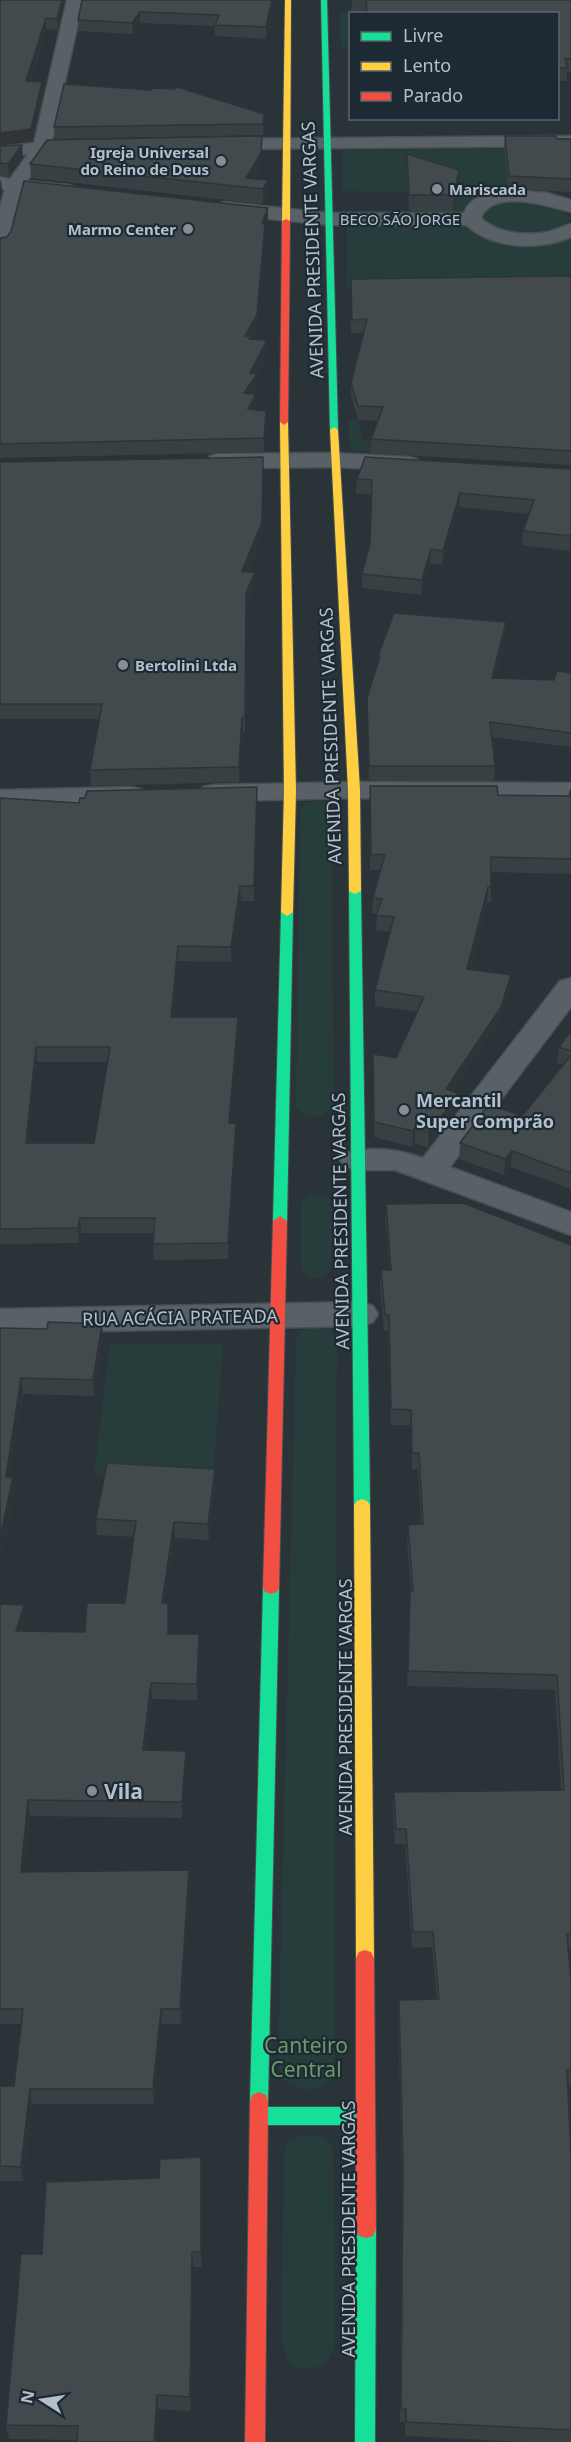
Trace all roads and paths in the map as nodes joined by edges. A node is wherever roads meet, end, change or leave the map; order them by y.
1 (75, 0) edge
2 (288, 0) edge
3 (324, 0) edge
4 (571, 141) edge
5 (287, 142) junction
6 (326, 142) junction
7 (201, 144) edge
8 (98, 146) edge
9 (42, 147) junction
10 (0, 152) edge
11 (7, 184) edge
12 (86, 192) edge
13 (204, 205) edge
14 (571, 206) edge
15 (287, 214) junction
16 (329, 219) junction
17 (471, 219) junction
18 (571, 230) edge
19 (0, 243) edge
20 (284, 459) junction
21 (334, 460) junction
22 (201, 462) edge
23 (429, 465) edge
24 (354, 790) junction
25 (290, 791) junction
26 (571, 791) edge
27 (186, 793) edge
28 (151, 794) edge
29 (0, 798) edge
30 (571, 987) edge
31 (356, 1160) junction
32 (429, 1172) junction
33 (571, 1224) edge
34 (361, 1314) junction
35 (278, 1315) junction
36 (0, 1321) edge
37 (259, 2116) junction
38 (366, 2116) junction
39 (255, 2442) edge
40 (366, 2442) edge

1 - 9 street
2 - 5 street, AVENIDA PRESIDENTE VARGAS
3 - 6 street, AVENIDA PRESIDENTE VARGAS
4 - 6 street
5 - 6 street
5 - 7 street
5 - 15 street, AVENIDA PRESIDENTE VARGAS
6 - 16 street, AVENIDA PRESIDENTE VARGAS
8 - 9 street
9 - 10 street
9 - 11 street
11 - 12 street
11 - 19 street
13 - 15 street, BECO SÃO JORGE
14 - 17 street, BECO SÃO JORGE
15 - 16 street, BECO SÃO JORGE
15 - 20 street, AVENIDA PRESIDENTE VARGAS
16 - 17 street, BECO SÃO JORGE
16 - 21 street, AVENIDA PRESIDENTE VARGAS
17 - 18 street, BECO SÃO JORGE
20 - 21 street
20 - 22 street
20 - 25 street, AVENIDA PRESIDENTE VARGAS
21 - 23 street
21 - 24 street, AVENIDA PRESIDENTE VARGAS
24 - 25 street
24 - 26 street
24 - 31 street, AVENIDA PRESIDENTE VARGAS
25 - 27 street
25 - 35 street, AVENIDA PRESIDENTE VARGAS
28 - 29 street
30 - 32 street
31 - 32 street
31 - 34 street, AVENIDA PRESIDENTE VARGAS
32 - 33 street
34 - 35 street, RUA ACÁCIA PRATEADA
34 - 38 street, AVENIDA PRESIDENTE VARGAS
35 - 36 street, RUA ACÁCIA PRATEADA
35 - 37 street, AVENIDA PRESIDENTE VARGAS
37 - 38 street
37 - 39 street, AVENIDA PRESIDENTE VARGAS
38 - 40 street, AVENIDA PRESIDENTE VARGAS

